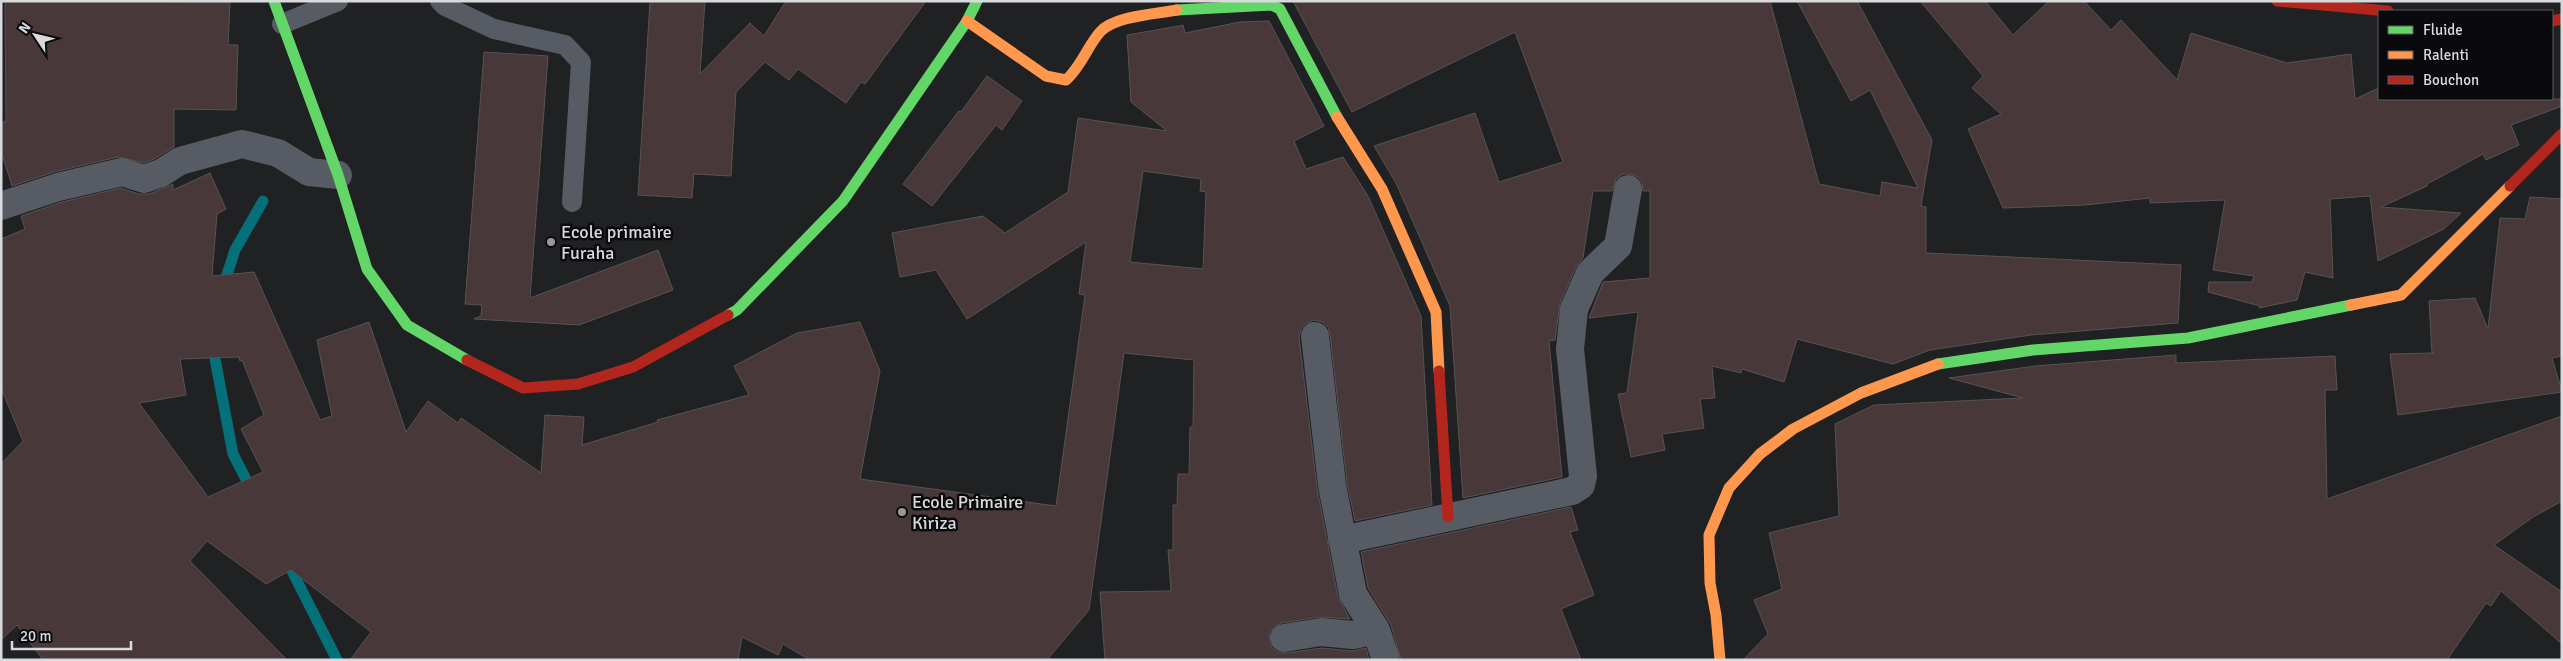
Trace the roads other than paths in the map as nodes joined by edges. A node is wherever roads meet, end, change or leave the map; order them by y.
1 (274, 1) edge
2 (338, 1) edge
3 (440, 1) edge
4 (977, 1) edge
5 (2277, 1) edge
6 (2378, 10) edge
7 (967, 21) junction
8 (282, 24) junction
9 (2562, 134) edge
10 (338, 175) junction
11 (1628, 189) dead end
12 (572, 202) dead end
13 (1, 206) edge
14 (1315, 336) dead end
15 (1448, 517) junction
16 (1342, 540) junction
17 (1376, 630) junction
18 (1284, 638) dead end
19 (1386, 660) edge
20 (1720, 660) edge

1 - 8 street
2 - 8 lane
3 - 12 lane
4 - 7 street
5 - 6 street
7 - 10 street
7 - 15 street
8 - 10 street
9 - 20 street
10 - 13 street
11 - 15 street
14 - 16 street
15 - 16 street
16 - 17 street
17 - 18 street
17 - 19 street

